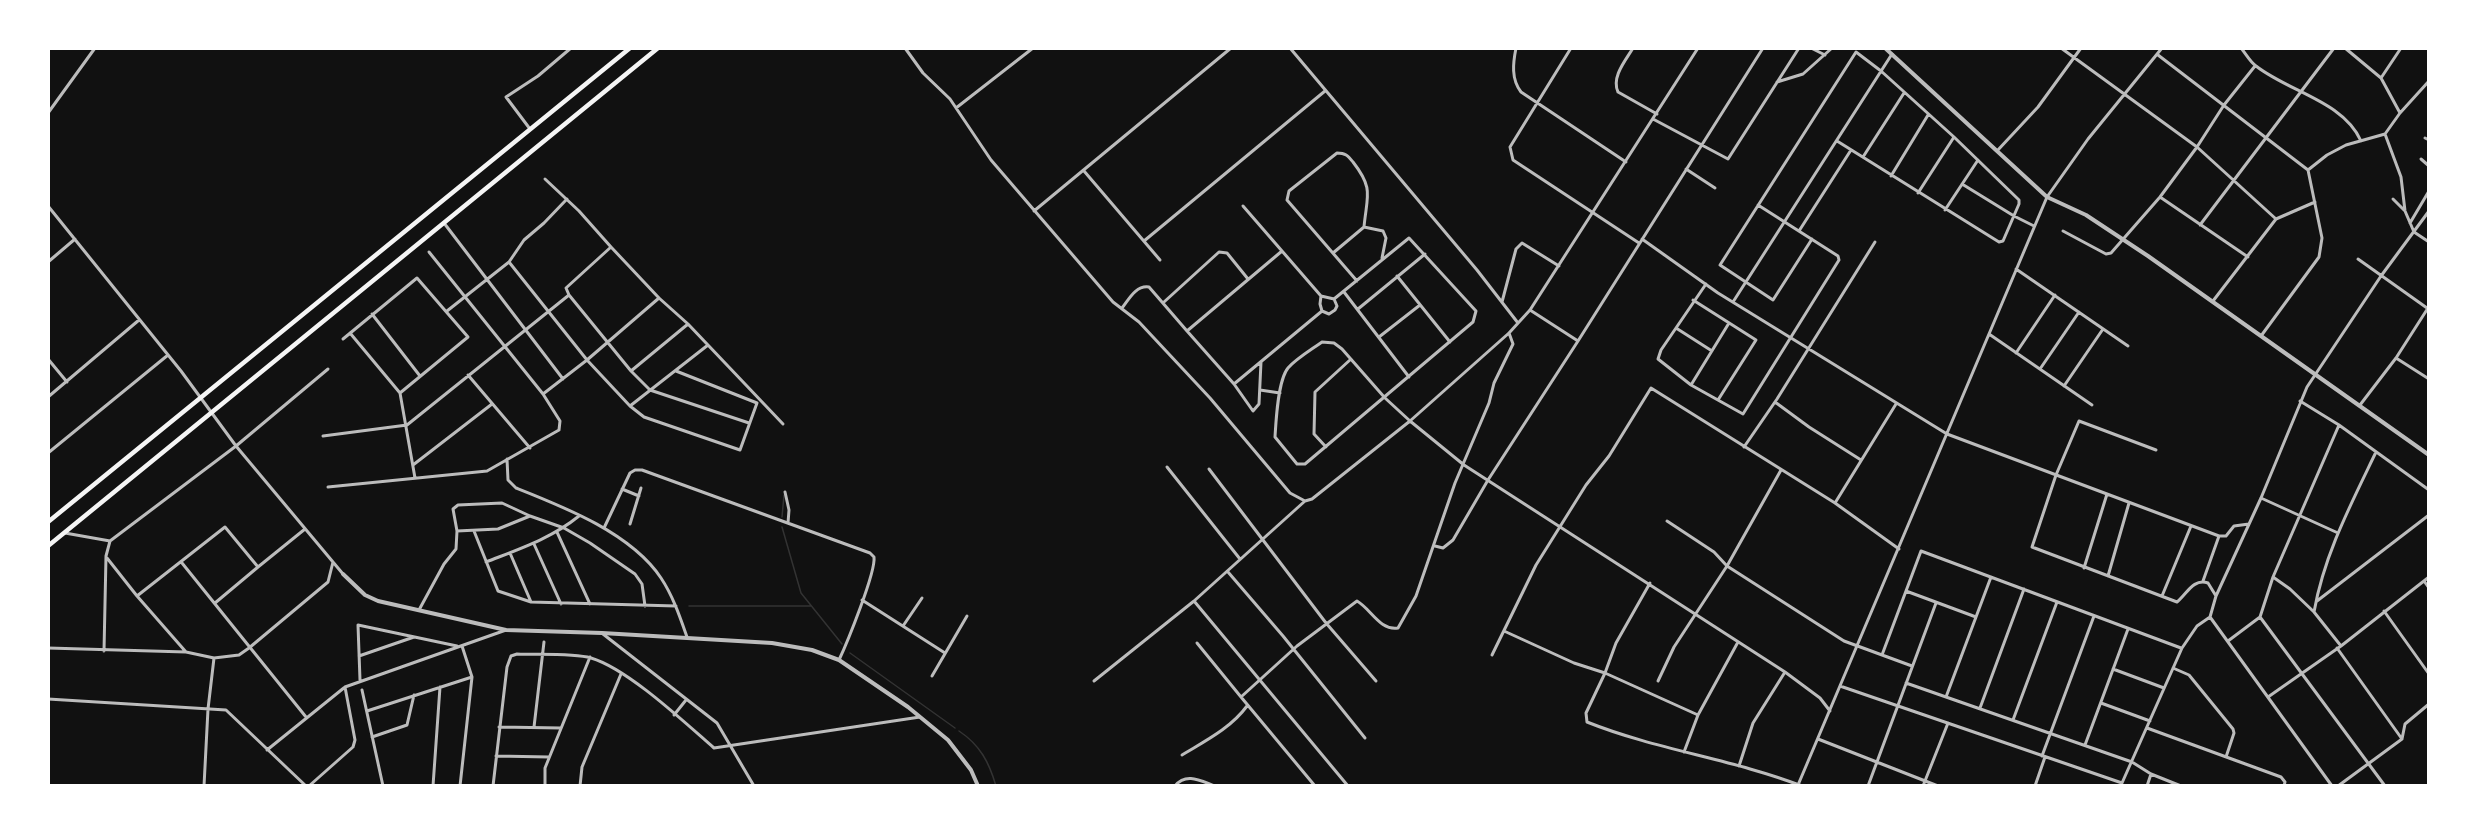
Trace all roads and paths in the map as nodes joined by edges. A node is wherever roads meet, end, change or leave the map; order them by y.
1 (94, 48) edge
2 (571, 48) edge
3 (630, 48) edge
4 (657, 48) edge
5 (905, 48) edge
6 (1033, 48) edge
7 (1231, 48) edge
8 (1290, 48) edge
9 (1515, 48) edge
10 (1571, 48) edge
11 (1633, 48) edge
12 (1698, 48) edge
13 (1754, 48) edge
14 (1799, 48) edge
15 (1811, 48) edge
16 (1832, 48) edge
17 (1885, 48) edge
18 (2061, 48) edge
19 (2081, 48) edge
20 (2162, 48) edge
21 (2241, 48) edge
22 (2334, 48) edge
23 (2345, 48) edge
24 (2401, 48) edge
25 (1761, 50) edge
26 (1825, 54) junction
27 (1892, 54) junction
28 (2158, 55) junction
29 (2073, 57) junction
30 (2255, 66) junction
31 (1881, 71) junction
32 (2380, 78) junction
33 (2429, 81) edge
34 (1777, 82) junction
35 (1325, 90) junction
36 (2300, 91) junction
37 (1904, 93) junction
38 (2124, 96) junction
39 (1538, 102) junction
40 (2223, 105) junction
41 (956, 108) junction
42 (48, 113) edge
43 (2400, 113) junction
44 (1657, 114) junction
45 (1928, 115) junction
46 (1653, 119) junction
47 (530, 129) junction
48 (2385, 134) junction
49 (1954, 137) junction
50 (2266, 137) junction
51 (1837, 141) junction
52 (2361, 141) junction
53 (1701, 147) junction
54 (2197, 147) junction
55 (1851, 150) junction
56 (1997, 151) junction
57 (1863, 158) junction
58 (2421, 159) dead end
59 (1978, 160) junction
60 (1626, 162) junction
61 (2429, 165) edge
62 (1686, 170) junction
63 (2308, 170) junction
64 (1084, 171) junction
65 (1891, 176) junction
66 (545, 179) dead end
67 (2234, 181) junction
68 (1962, 184) junction
69 (1715, 188) dead end
70 (2429, 191) edge
71 (1918, 193) junction
72 (2047, 197) junction
73 (2160, 197) junction
74 (567, 199) junction
75 (2393, 199) dead end
76 (2315, 202) junction
77 (1758, 205) junction
78 (48, 206) edge
79 (1243, 206) dead end
80 (1946, 210) junction
81 (1034, 211) junction
82 (2405, 211) junction
83 (2429, 211) edge
84 (1594, 213) junction
85 (2014, 216) junction
86 (2276, 219) junction
87 (1785, 222) junction
88 (444, 223) junction
89 (2410, 223) junction
90 (2200, 225) junction
91 (2034, 226) junction
92 (1364, 227) junction
93 (1799, 231) junction
94 (2063, 231) dead end
95 (2414, 232) junction
96 (75, 239) junction
97 (1812, 239) junction
98 (2123, 239) junction
99 (1144, 241) junction
100 (1640, 241) junction
101 (1875, 242) dead end
102 (2429, 242) edge
103 (610, 247) junction
104 (1282, 251) junction
105 (429, 252) dead end
106 (1333, 253) junction
107 (1425, 254) junction
108 (2248, 257) junction
109 (2358, 259) dead end
110 (1160, 260) dead end
111 (1382, 260) junction
112 (48, 262) edge
113 (509, 262) junction
114 (1559, 266) junction
115 (2016, 269) junction
116 (1397, 276) junction
117 (2381, 276) junction
118 (488, 279) junction
119 (1248, 279) junction
120 (1357, 281) junction
121 (1746, 282) junction
122 (1706, 284) junction
123 (1344, 292) junction
124 (568, 296) junction
125 (1321, 296) junction
126 (2055, 296) junction
127 (465, 297) junction
128 (659, 298) junction
129 (1334, 299) junction
130 (1693, 300) junction
131 (2213, 301) junction
132 (1164, 302) junction
133 (1733, 302) junction
134 (1502, 303) junction
135 (1420, 304) junction
136 (1122, 308) junction
137 (1358, 309) junction
138 (2428, 309) edge
139 (1530, 310) junction
140 (447, 311) junction
141 (549, 311) junction
142 (1322, 311) junction
143 (2079, 312) junction
144 (372, 314) junction
145 (139, 320) junction
146 (1518, 323) junction
147 (1729, 323) junction
148 (688, 324) junction
149 (1676, 328) junction
150 (526, 329) junction
151 (2103, 329) junction
152 (1187, 331) junction
153 (350, 333) junction
154 (1509, 333) junction
155 (1989, 334) junction
156 (2261, 336) junction
157 (1380, 337) junction
158 (1792, 338) junction
159 (343, 339) dead end
160 (1578, 341) junction
161 (1450, 342) junction
162 (608, 343) junction
163 (504, 345) junction
164 (708, 345) junction
165 (2128, 346) dead end
166 (1808, 348) junction
167 (1712, 351) junction
168 (2016, 353) junction
169 (168, 355) junction
170 (2396, 358) junction
171 (48, 359) edge
172 (1351, 359) junction
173 (587, 360) junction
174 (1261, 362) junction
175 (328, 369) dead end
176 (2040, 369) junction
177 (631, 371) junction
178 (676, 371) junction
179 (2314, 373) junction
180 (468, 375) junction
181 (420, 376) junction
182 (1409, 377) junction
183 (563, 379) junction
184 (2429, 380) edge
185 (67, 382) junction
186 (1234, 384) junction
187 (1691, 385) junction
188 (2064, 386) junction
189 (650, 390) junction
190 (1260, 390) junction
191 (400, 393) junction
192 (1280, 393) junction
193 (543, 394) junction
194 (48, 397) edge
195 (201, 397) junction
196 (1385, 398) junction
197 (1718, 400) junction
198 (2300, 401) junction
199 (1775, 402) junction
200 (492, 404) junction
201 (1896, 404) junction
202 (2092, 405) dead end
203 (2360, 405) junction
204 (630, 406) junction
205 (213, 413) junction
206 (1410, 421) junction
207 (749, 423) junction
208 (783, 424) dead end
209 (407, 425) junction
210 (2339, 425) junction
211 (1947, 434) junction
212 (323, 436) dead end
213 (236, 447) junction
214 (1326, 447) junction
215 (1744, 447) junction
216 (530, 448) junction
217 (2156, 450) dead end
218 (2376, 452) junction
219 (48, 453) edge
220 (2429, 455) edge
221 (507, 459) junction
222 (1861, 460) junction
223 (413, 465) junction
224 (1464, 465) junction
225 (1167, 467) dead end
226 (1209, 469) dead end
227 (1781, 470) junction
228 (2056, 475) junction
229 (415, 478) junction
230 (1488, 480) junction
231 (328, 487) dead end
232 (641, 488) dead end
233 (622, 489) junction
234 (2429, 490) edge
235 (785, 492) dead end
236 (2107, 494) junction
237 (639, 496) junction
238 (2261, 498) junction
239 (1305, 501) junction
240 (1835, 503) junction
241 (2130, 503) junction
242 (2429, 515) edge
243 (530, 516) junction
244 (579, 516) junction
245 (2299, 516) junction
246 (1667, 521) dead end
247 (48, 522) edge
248 (788, 523) junction
249 (630, 524) dead end
250 (2248, 524) junction
251 (2191, 525) junction
252 (1561, 526) junction
253 (564, 528) junction
254 (604, 528) junction
255 (305, 529) junction
256 (457, 531) junction
257 (474, 531) junction
258 (557, 532) junction
259 (65, 533) junction
260 (2338, 533) junction
261 (2219, 536) junction
262 (1263, 540) junction
263 (110, 541) junction
264 (534, 544) junction
265 (48, 546) edge
266 (1435, 546) junction
267 (1899, 549) junction
268 (510, 553) junction
269 (106, 556) junction
270 (1240, 559) junction
271 (333, 561) junction
272 (486, 562) junction
273 (182, 563) junction
274 (1727, 566) junction
275 (258, 567) junction
276 (2084, 568) junction
277 (1228, 572) junction
278 (343, 574) joint
279 (2108, 576) junction
280 (1991, 577) junction
281 (2429, 577) edge
282 (2273, 578) junction
283 (2203, 581) junction
284 (2424, 581) junction
285 (1650, 583) junction
286 (2429, 588) edge
287 (2024, 589) junction
288 (1906, 591) junction
289 (137, 596) junction
290 (2162, 596) junction
291 (2216, 596) junction
292 (922, 598) dead end
293 (862, 600) junction
294 (1194, 601) junction
295 (531, 602) junction
296 (2057, 602) junction
297 (2316, 602) junction
298 (215, 603) junction
299 (561, 603) junction
300 (1936, 603) junction
301 (590, 604) junction
302 (645, 606) junction
303 (676, 606) junction
304 (418, 611) junction
305 (2384, 611) junction
306 (2314, 612) junction
307 (1697, 615) junction
308 (2094, 615) junction
309 (967, 616) dead end
310 (2210, 616) junction
311 (1976, 617) junction
312 (2260, 617) junction
313 (1326, 623) junction
314 (903, 626) junction
315 (2128, 628) junction
316 (506, 630) junction
317 (1504, 631) junction
318 (602, 633) junction
319 (416, 637) junction
320 (687, 637) junction
321 (2228, 641) junction
322 (544, 642) dead end
323 (1738, 642) junction
324 (1197, 643) dead end
325 (460, 646) junction
326 (1857, 646) junction
327 (2339, 647) junction
328 (48, 648) edge
329 (249, 648) junction
330 (2182, 648) junction
331 (1293, 650) junction
332 (104, 651) junction
333 (186, 652) junction
334 (945, 653) junction
335 (543, 655) junction
336 (1492, 655) dead end
337 (1882, 655) junction
338 (359, 656) junction
339 (590, 657) junction
340 (214, 658) junction
341 (839, 660) junction
342 (1912, 666) junction
343 (2173, 668) junction
344 (2113, 669) junction
345 (1785, 672) junction
346 (1605, 673) junction
347 (621, 674) junction
348 (2301, 674) junction
349 (2429, 674) edge
350 (932, 676) dead end
351 (472, 677) junction
352 (1259, 679) junction
353 (360, 680) junction
354 (1094, 681) dead end
355 (1377, 681) dead end
356 (1658, 681) dead end
357 (1906, 683) junction
358 (1840, 686) junction
359 (345, 687) junction
360 (440, 687) junction
361 (2164, 688) junction
362 (362, 690) dead end
363 (414, 695) junction
364 (2268, 696) junction
365 (1241, 697) junction
366 (1947, 697) junction
367 (48, 699) edge
368 (687, 700) junction
369 (2101, 703) junction
370 (2429, 704) edge
371 (1247, 706) junction
372 (1897, 707) junction
373 (208, 708) junction
374 (1980, 708) junction
375 (367, 711) junction
376 (1830, 711) junction
377 (674, 715) junction
378 (1698, 715) junction
379 (306, 717) junction
380 (920, 717) junction
381 (2013, 720) junction
382 (2150, 721) junction
383 (1948, 723) junction
384 (499, 727) junction
385 (534, 728) junction
386 (561, 728) junction
387 (2146, 728) junction
388 (2051, 733) junction
389 (372, 738) junction
390 (1365, 738) dead end
391 (2402, 738) junction
392 (1818, 739) junction
393 (2085, 745) junction
394 (733, 747) junction
395 (267, 750) junction
396 (1684, 752) junction
397 (1182, 755) dead end
398 (496, 756) junction
399 (549, 757) junction
400 (2044, 757) junction
401 (2226, 757) junction
402 (1877, 762) junction
403 (2132, 762) junction
404 (2368, 764) junction
405 (1739, 766) junction
406 (2151, 774) junction
407 (1925, 781) junction
408 (1800, 785) edge
409 (2120, 785) edge
410 (204, 786) edge
411 (307, 786) edge
412 (383, 786) edge
413 (433, 786) edge
414 (460, 786) edge
415 (493, 786) edge
416 (545, 786) edge
417 (580, 786) edge
418 (754, 786) edge
419 (978, 786) edge
420 (1175, 786) edge
421 (1215, 786) edge
422 (1315, 786) edge
423 (1348, 786) edge
424 (1868, 786) edge
425 (1923, 786) edge
426 (1938, 786) edge
427 (2035, 786) edge
428 (2147, 786) edge
429 (2181, 786) edge
430 (2284, 786) edge
431 (2332, 786) edge
432 (2338, 786) edge
433 (2385, 786) edge

1 - 42 street
2 - 47 street
3 - 47 highway
4 - 88 highway
5 - 41 street
6 - 41 street
7 - 64 street
8 - 35 street
9 - 39 street
10 - 39 street
11 - 44 street
12 - 44 street
13 - 25 street
14 - 34 street
15 - 26 street
16 - 26 street
17 - 27 street
18 - 29 street
19 - 29 street
20 - 28 street
21 - 30 street
22 - 36 street
23 - 32 street
24 - 32 street
25 - 53 street
26 - 34 street
27 - 31 street
27 - 56 street
28 - 38 street
28 - 40 street
29 - 38 street
29 - 56 street
30 - 36 street
30 - 40 street
31 - 37 street
31 - 51 street
31 - 77 street
32 - 43 street
33 - 43 street
34 - 53 street
35 - 99 street
35 - 134 street
36 - 50 street
36 - 52 street
37 - 45 street
37 - 57 street
38 - 54 street
38 - 72 street
39 - 60 street
39 - 84 street
40 - 50 street
40 - 54 street
41 - 81 street
43 - 48 street
44 - 46 street
45 - 49 street
45 - 65 street
46 - 53 street
46 - 60 street
47 - 195 highway
48 - 52 street
48 - 82 street
49 - 59 street
49 - 71 street
50 - 63 street
50 - 67 street
51 - 55 street
51 - 87 street
52 - 63 street
53 - 62 street
54 - 67 street
54 - 73 street
55 - 57 street
55 - 93 street
56 - 72 street
57 - 65 street
58 - 61 street
59 - 68 street
59 - 85 street
60 - 84 street
62 - 69 street
62 - 100 street
63 - 76 street
64 - 81 street
64 - 99 street
65 - 71 street
66 - 74 street
67 - 86 street
67 - 90 street
68 - 80 street
68 - 85 street
70 - 89 street
71 - 80 street
72 - 91 street
72 - 98 street
73 - 90 street
73 - 98 street
74 - 103 street
74 - 113 street
75 - 82 street
76 - 86 street
76 - 156 street
77 - 87 street
77 - 121 street
78 - 96 street
79 - 104 street
80 - 85 street
81 - 136 street
82 - 89 street
83 - 95 street
84 - 100 street
84 - 114 street
85 - 91 street
86 - 108 street
87 - 93 street
87 - 121 street
88 - 118 street
88 - 205 highway
89 - 95 street
90 - 108 street
91 - 115 street
92 - 106 street
92 - 106 street
92 - 111 street
93 - 97 street
94 - 98 street
95 - 102 street
95 - 117 street
96 - 112 street
96 - 145 street
97 - 121 street
97 - 158 street
98 - 131 street
99 - 110 street
100 - 122 street
100 - 160 street
101 - 166 street
103 - 124 street
103 - 128 street
104 - 119 street
104 - 125 street
105 - 127 street
106 - 120 street
107 - 111 street
107 - 116 street
107 - 161 street
108 - 131 street
109 - 117 street
111 - 120 street
113 - 118 street
113 - 141 street
114 - 134 street
114 - 139 street
115 - 126 street
115 - 155 street
116 - 135 street
116 - 137 street
117 - 138 street
117 - 179 street
118 - 127 street
118 - 150 street
119 - 132 street
119 - 152 street
120 - 123 street
121 - 133 street
122 - 130 street
122 - 133 street
123 - 129 street
123 - 137 street
124 - 141 street
124 - 162 street
125 - 129 street
125 - 142 street
126 - 143 street
126 - 168 street
127 - 140 street
127 - 163 street
128 - 148 street
128 - 162 street
129 - 142 street
130 - 147 street
130 - 149 street
131 - 156 street
132 - 136 street
132 - 152 street
133 - 158 street
134 - 146 street
135 - 157 street
135 - 161 street
136 - 239 street
137 - 157 street
138 - 170 street
139 - 146 street
139 - 160 street
140 - 144 street
140 - 181 street
141 - 150 street
141 - 173 street
142 - 174 street
143 - 151 street
143 - 176 street
144 - 153 street
144 - 181 street
145 - 169 street
145 - 185 street
146 - 154 street
147 - 167 street
147 - 197 street
148 - 164 street
148 - 177 street
149 - 167 street
149 - 187 street
150 - 163 street
150 - 183 street
151 - 165 street
151 - 188 street
152 - 186 street
153 - 159 street
153 - 191 street
154 - 206 street
154 - 224 street
155 - 168 street
155 - 211 street
156 - 179 street
157 - 182 street
158 - 166 street
158 - 197 street
160 - 230 street
161 - 182 street
162 - 173 street
162 - 177 street
163 - 180 street
163 - 193 street
164 - 178 street
164 - 208 street
166 - 199 street
166 - 201 street
167 - 187 street
168 - 176 street
169 - 195 street
169 - 219 street
170 - 184 street
170 - 203 street
171 - 185 street
172 - 192 street
172 - 196 street
172 - 214 street
173 - 183 street
173 - 204 street
174 - 186 street
174 - 190 street
175 - 213 street
176 - 188 street
177 - 189 street
178 - 189 street
178 - 207 street
179 - 198 street
179 - 203 street
180 - 200 street
180 - 209 street
181 - 191 street
182 - 196 street
183 - 193 street
185 - 194 street
186 - 190 street
187 - 197 street
188 - 202 street
189 - 204 street
189 - 207 street
190 - 192 street
191 - 209 street
192 - 214 street
193 - 216 street
195 - 205 street
195 - 247 highway
196 - 206 street
196 - 214 street
198 - 210 street
198 - 238 street
199 - 215 street
199 - 222 street
200 - 216 street
200 - 223 street
201 - 211 street
201 - 222 street
203 - 220 street
204 - 207 street
205 - 213 street
205 - 259 highway
206 - 224 street
206 - 239 street
209 - 212 street
209 - 223 street
210 - 218 street
210 - 245 street
211 - 228 street
211 - 267 street
213 - 255 street
213 - 263 street
215 - 227 street
215 - 252 street
216 - 221 street
217 - 228 street
218 - 234 street
218 - 260 street
221 - 229 street
221 - 244 street
222 - 240 street
223 - 229 street
224 - 230 street
224 - 266 street
225 - 270 street
226 - 262 street
227 - 240 street
227 - 274 street
228 - 236 street
228 - 276 street
229 - 231 street
230 - 252 street
230 - 266 street
232 - 237 street
233 - 237 street
233 - 248 street
233 - 254 street
235 - 248 street
236 - 241 street
236 - 276 street
237 - 249 street
238 - 245 street
238 - 250 street
239 - 262 street
240 - 267 street
241 - 251 street
241 - 279 street
242 - 297 street
243 - 253 street
243 - 256 street
243 - 257 street
244 - 253 street
244 - 254 street
245 - 260 street
245 - 282 street
246 - 274 street
248 - 293 street
250 - 261 street
250 - 291 street
251 - 261 street
251 - 290 street
252 - 285 street
252 - 317 street
253 - 258 street
253 - 302 street
254 - 303 street
255 - 271 street
255 - 275 street
256 - 257 street
256 - 304 street
257 - 272 street
258 - 264 street
258 - 301 street
259 - 263 street
259 - 265 highway
260 - 297 street
261 - 283 street
262 - 270 street
262 - 313 street
263 - 269 street
264 - 268 street
264 - 299 street
266 - 313 street
267 - 326 street
268 - 272 street
268 - 295 street
269 - 289 street
269 - 332 street
270 - 277 street
271 - 278 street
271 - 329 street
272 - 295 street
273 - 275 street
273 - 289 street
273 - 298 street
274 - 307 street
274 - 326 street
275 - 298 street
276 - 279 street
277 - 294 street
277 - 331 street
278 - 304 street
279 - 290 street
280 - 287 street
280 - 288 street
280 - 311 street
281 - 284 street
282 - 306 street
282 - 312 street
283 - 290 street
283 - 291 street
284 - 286 street
284 - 305 street
285 - 307 street
285 - 346 street
287 - 296 street
287 - 374 street
288 - 300 street
288 - 337 street
289 - 333 street
291 - 310 street
292 - 314 street
293 - 314 street
293 - 341 street
294 - 352 street
294 - 354 street
295 - 299 street
296 - 308 street
296 - 381 street
297 - 306 street
298 - 329 street
299 - 301 street
300 - 311 street
300 - 342 street
301 - 302 street
302 - 303 street
303 - 320 street
304 - 316 street
305 - 327 street
305 - 349 street
306 - 327 street
307 - 323 street
307 - 356 street
308 - 315 street
308 - 388 street
309 - 334 street
310 - 321 street
310 - 330 street
311 - 366 street
312 - 321 street
312 - 348 street
313 - 331 street
313 - 355 street
314 - 334 street
315 - 330 street
315 - 344 street
316 - 318 street
316 - 325 street
317 - 336 street
317 - 346 street
318 - 320 street
318 - 368 street
319 - 325 street
319 - 338 street
319 - 338 street
320 - 341 street
321 - 364 street
322 - 335 street
323 - 345 street
323 - 378 street
324 - 365 street
325 - 351 street
325 - 353 street
326 - 337 street
326 - 358 street
327 - 348 street
327 - 391 street
328 - 332 street
329 - 340 street
329 - 379 street
330 - 343 street
331 - 352 street
331 - 390 street
332 - 333 street
333 - 340 street
334 - 350 street
335 - 339 street
335 - 384 street
335 - 385 street
337 - 342 street
338 - 353 street
339 - 347 street
339 - 386 street
340 - 373 street
341 - 380 street
342 - 357 street
343 - 361 street
343 - 401 street
344 - 361 street
344 - 369 street
345 - 376 street
345 - 405 street
346 - 378 street
346 - 396 street
347 - 377 street
347 - 417 street
348 - 364 street
348 - 404 street
351 - 360 street
351 - 414 street
352 - 365 street
352 - 423 street
353 - 359 street
357 - 366 street
357 - 372 street
358 - 372 street
358 - 376 street
359 - 379 street
359 - 411 street
360 - 363 street
360 - 413 street
361 - 382 street
362 - 375 street
363 - 375 street
363 - 389 street
364 - 431 street
365 - 371 street
366 - 374 street
367 - 373 street
368 - 377 street
368 - 394 street
369 - 382 street
369 - 393 street
370 - 391 street
371 - 397 street
371 - 422 street
372 - 383 street
372 - 402 street
373 - 395 street
373 - 410 street
374 - 381 street
375 - 389 street
376 - 392 street
377 - 394 street
378 - 396 street
379 - 395 street
380 - 394 street
380 - 419 street
381 - 388 street
382 - 387 street
383 - 400 street
383 - 407 street
384 - 385 street
384 - 398 street
385 - 386 street
386 - 399 street
387 - 401 street
387 - 403 street
388 - 393 street
388 - 400 street
389 - 412 street
391 - 404 street
392 - 402 street
392 - 408 street
393 - 403 street
394 - 418 street
395 - 411 street
396 - 405 street
398 - 399 street
398 - 415 street
399 - 416 street
400 - 409 street
400 - 427 street
401 - 430 street
402 - 407 street
402 - 424 street
403 - 406 street
403 - 409 street
404 - 432 street
404 - 433 street
405 - 408 street
406 - 428 street
406 - 429 street
407 - 425 street
407 - 426 street
420 - 421 street

